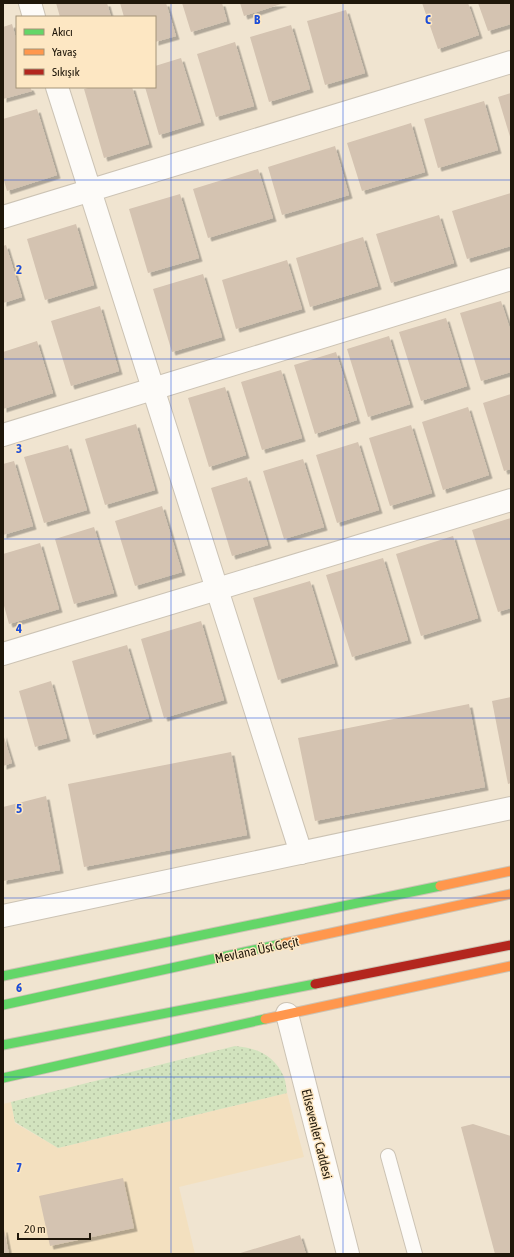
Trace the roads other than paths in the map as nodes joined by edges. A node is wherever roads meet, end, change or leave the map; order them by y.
1 (30, 3) edge
2 (34, 16) edge
3 (511, 62) edge
4 (57, 88) edge
5 (90, 191) junction
6 (3, 217) edge
7 (511, 279) edge
8 (153, 389) junction
9 (3, 435) edge
10 (511, 500) edge
11 (217, 589) junction
12 (3, 654) edge
13 (511, 808) edge
14 (301, 853) junction
15 (511, 870) edge
16 (511, 894) edge
17 (3, 916) edge
18 (511, 945) edge
19 (511, 966) edge
20 (3, 976) edge
21 (3, 1005) edge
22 (287, 1014) junction
23 (3, 1044) edge
24 (3, 1078) edge
25 (388, 1156) dead end
26 (348, 1254) edge
27 (415, 1254) edge

1 - 2 street
3 - 5 street
4 - 5 street
5 - 6 street
5 - 8 street
7 - 8 street
8 - 9 street
8 - 11 street
10 - 11 street
11 - 12 street
11 - 14 street
13 - 14 street
14 - 17 street
15 - 20 highway
16 - 21 highway, Mevlana Üst Geçit
18 - 23 highway
19 - 22 highway
22 - 24 highway
22 - 26 street, Elisevenler Caddesi
25 - 27 lane

